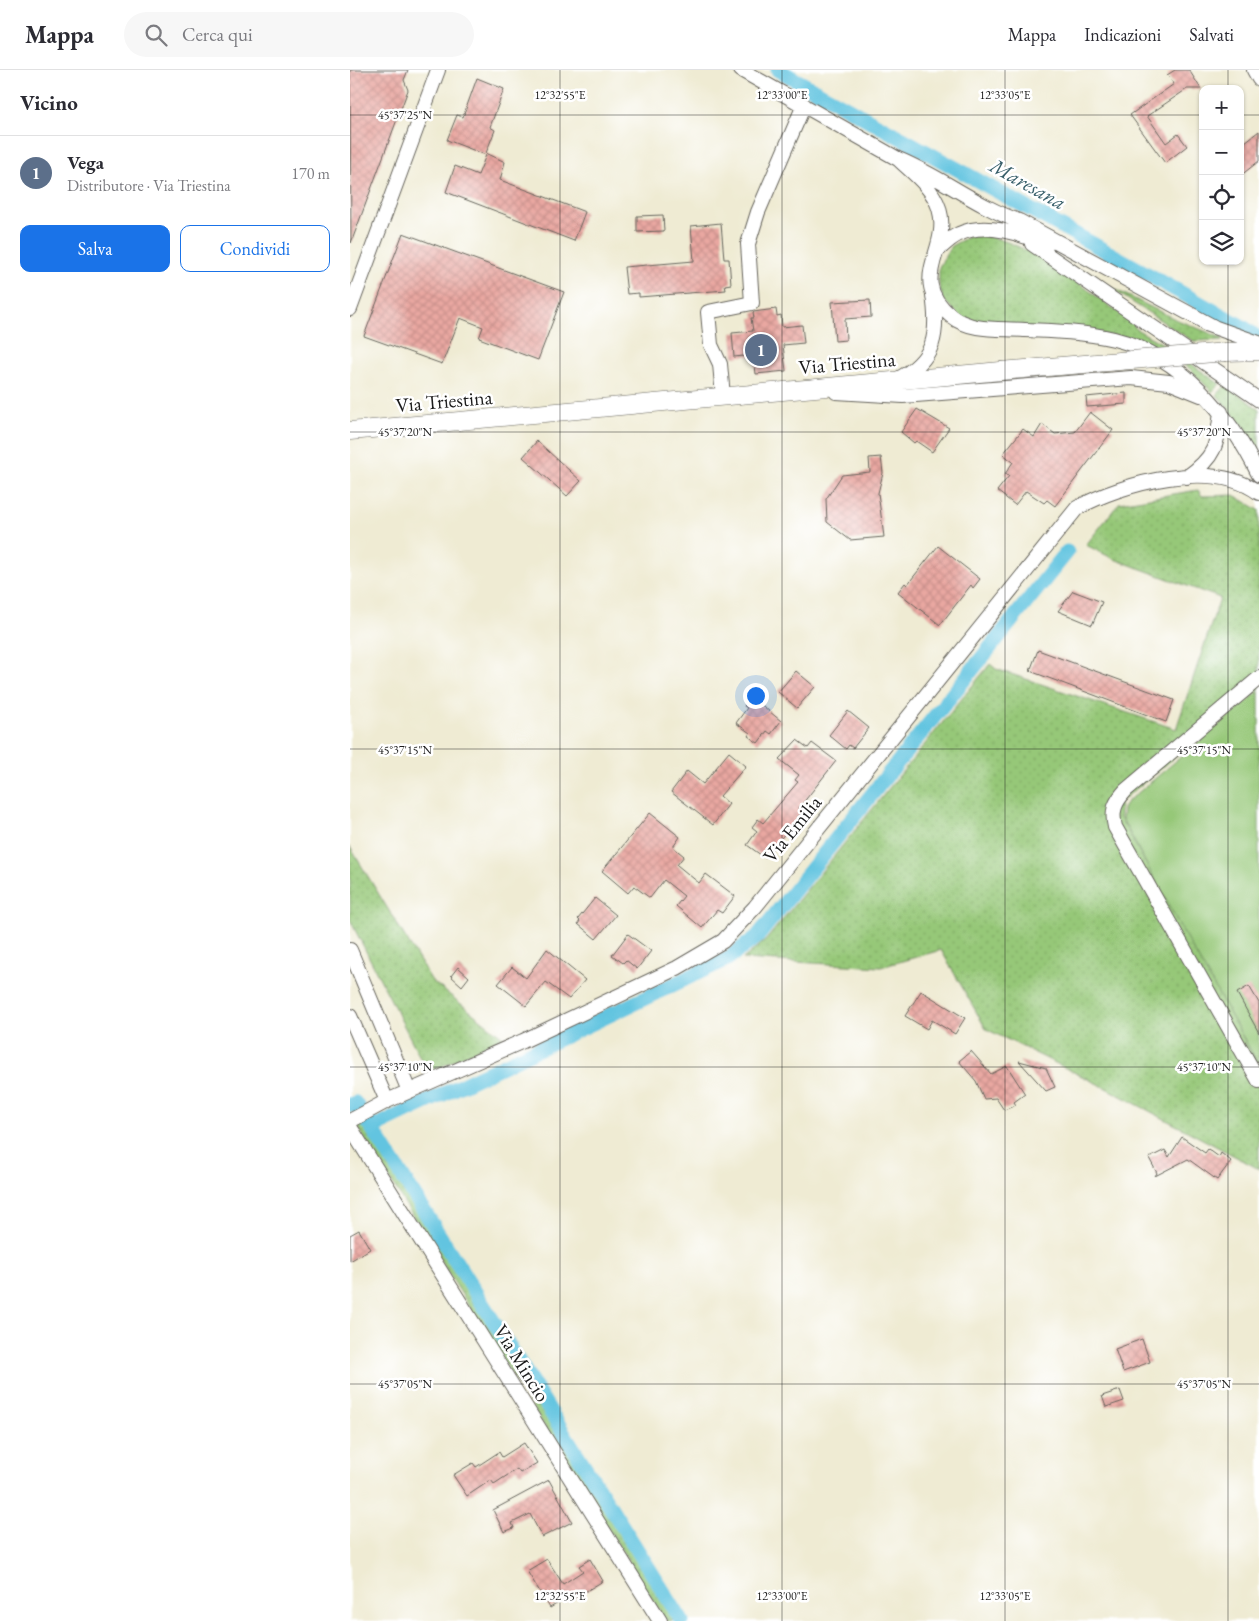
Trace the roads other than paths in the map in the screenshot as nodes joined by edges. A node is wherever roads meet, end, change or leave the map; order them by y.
1 (438, 70) edge
2 (741, 70) edge
3 (1254, 70) edge
4 (1259, 79) edge
5 (804, 104) junction
6 (898, 159) junction
7 (1002, 215) junction
8 (1024, 238) junction
9 (937, 251) junction
10 (932, 292) junction
11 (350, 309) edge
12 (1214, 327) junction
13 (1259, 343) edge
14 (1259, 351) edge
15 (898, 379) junction
16 (785, 390) junction
17 (723, 396) junction
18 (1206, 397) junction
19 (1259, 400) edge
20 (1221, 412) junction
21 (350, 431) edge
22 (1259, 475) edge
23 (1187, 477) junction
24 (1259, 492) edge
25 (1259, 678) edge
26 (350, 950) edge
27 (350, 1016) edge
28 (1259, 1081) edge
29 (409, 1091) junction
30 (387, 1101) junction
31 (360, 1116) edge
32 (350, 1127) edge
33 (660, 1621) edge

1 - 11 street
2 - 5 street
3 - 4 street
5 - 6 street
5 - 17 street
6 - 7 street
6 - 9 street
7 - 8 street
7 - 12 street
8 - 9 street
8 - 12 street
8 - 19 street
9 - 10 street
10 - 15 street
10 - 18 street
12 - 13 street
14 - 15 main road, Via Triestina, bridge
15 - 16 main road, Via Triestina
16 - 17 main road, Via Triestina
16 - 18 street
17 - 21 main road, Via Triestina
18 - 20 street
20 - 22 street
20 - 23 street
23 - 24 street, Via Emilia
23 - 29 street, Via Emilia
25 - 28 street
26 - 29 street
27 - 30 street
29 - 30 street, Via Emilia
30 - 31 street, Via Emilia
32 - 33 street, Via Mincio

